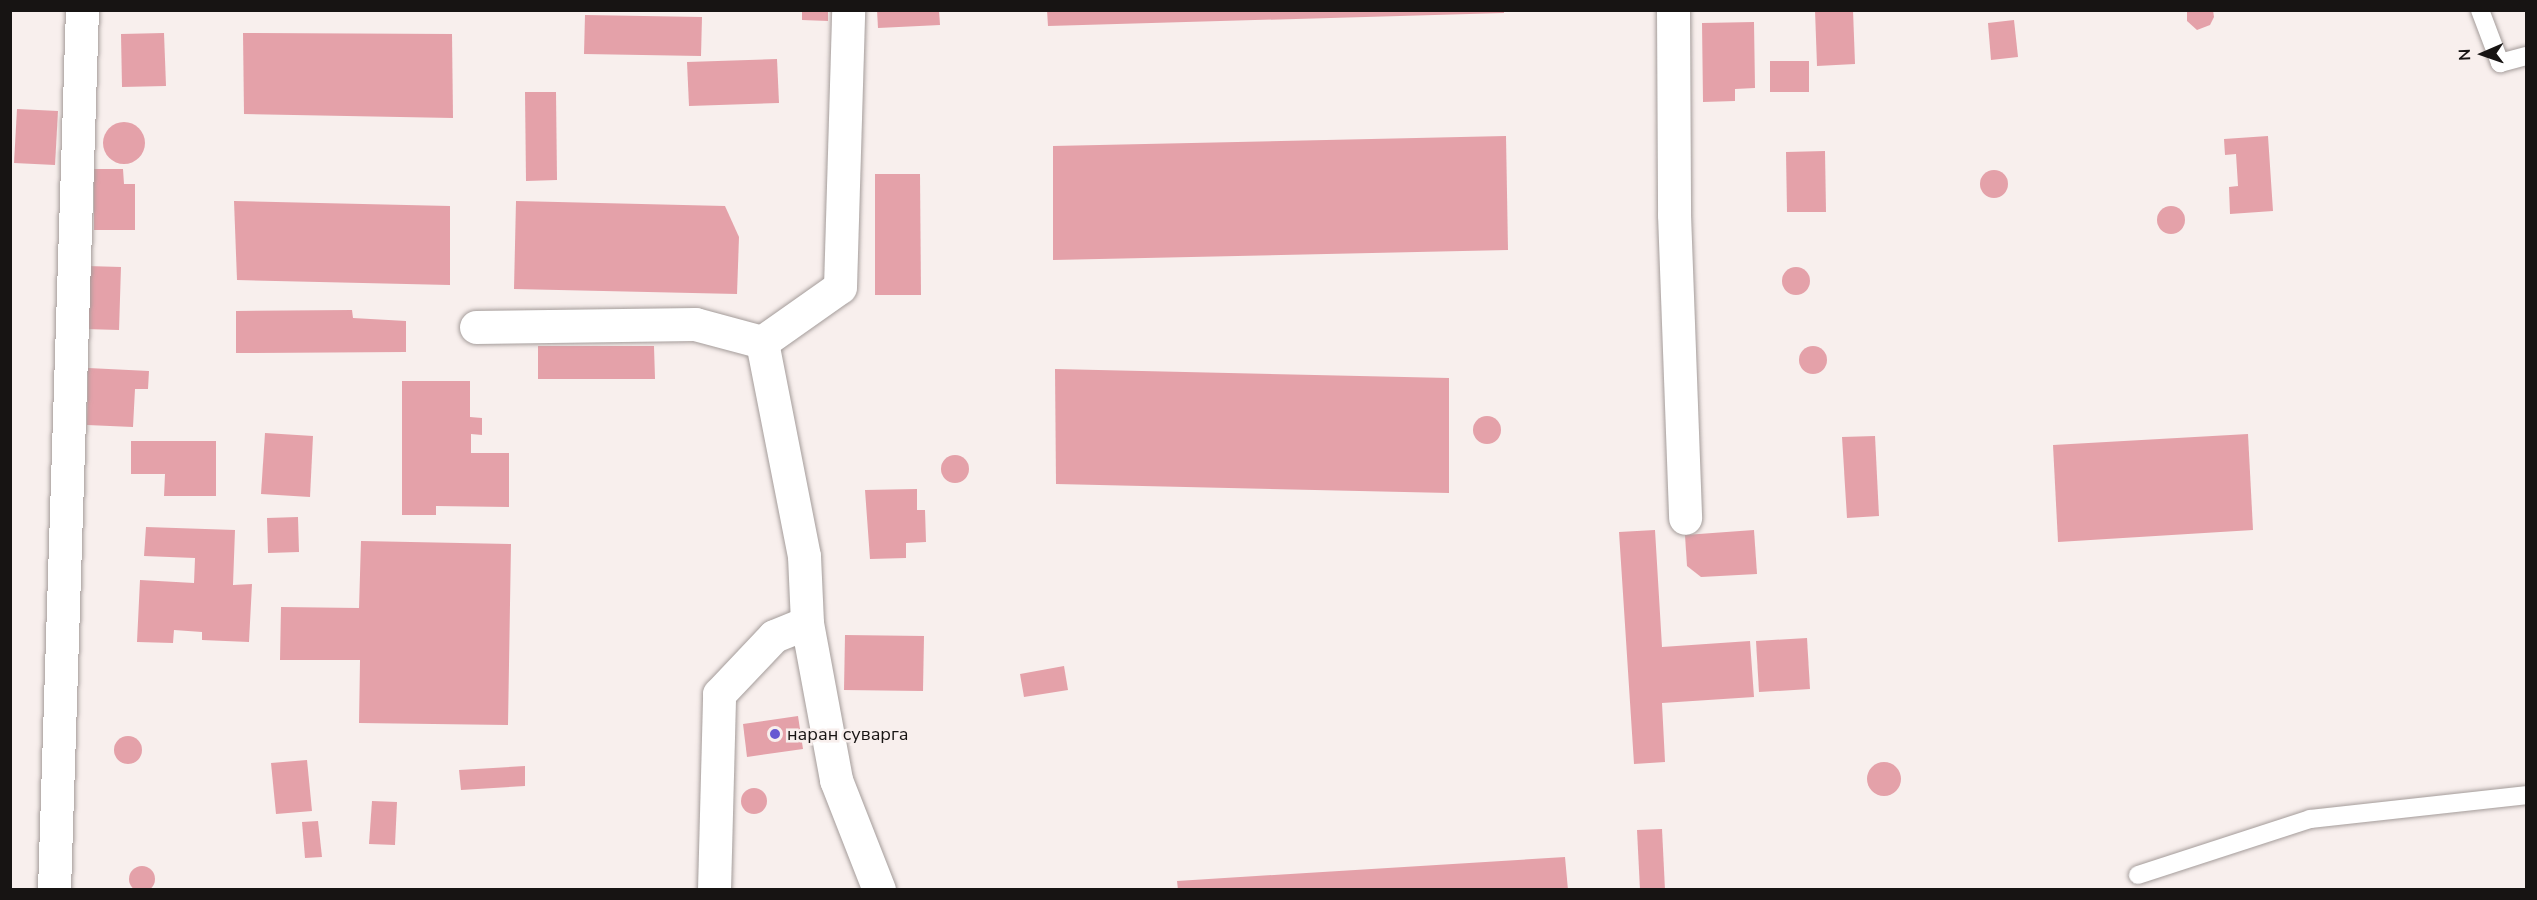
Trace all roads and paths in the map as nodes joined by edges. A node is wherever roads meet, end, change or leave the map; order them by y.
1 (82, 10) edge
2 (848, 10) edge
3 (1673, 10) edge
4 (2481, 10) edge
5 (2526, 56) edge
6 (476, 327) dead end
7 (762, 342) junction
8 (1685, 518) dead end
9 (807, 623) junction
10 (2526, 795) edge
11 (2138, 875) dead end
12 (54, 890) edge
13 (714, 890) edge
14 (879, 890) edge

1 - 12 street
2 - 7 street
3 - 8 street
4 - 5 lane
6 - 7 street
7 - 9 street
9 - 13 street
9 - 14 street
10 - 11 lane

